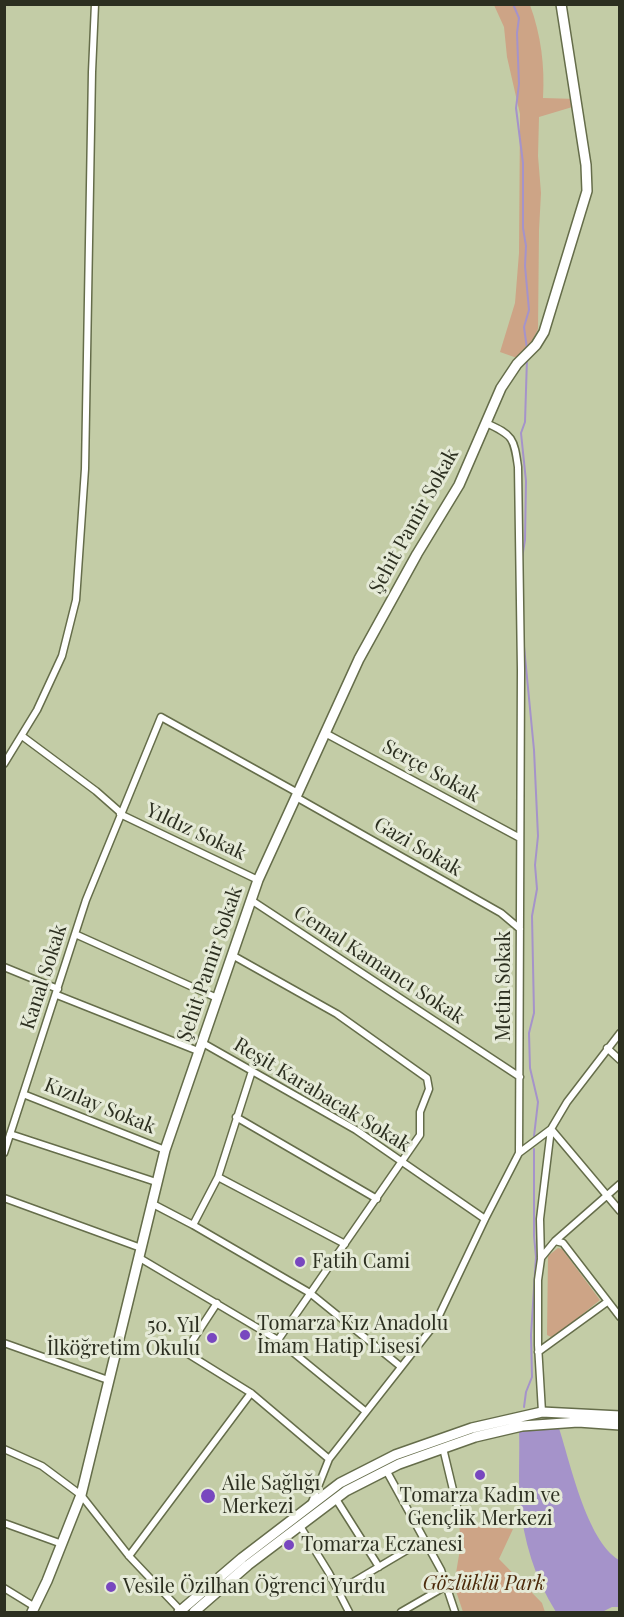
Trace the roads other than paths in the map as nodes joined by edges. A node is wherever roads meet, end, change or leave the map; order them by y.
1 (95, 4) edge
2 (561, 4) edge
3 (486, 423) junction
4 (161, 717) joint
5 (325, 733) junction
6 (22, 736) junction
7 (4, 764) edge
8 (297, 795) junction
9 (121, 813) junction
10 (520, 838) junction
11 (258, 880) junction
12 (251, 900) junction
13 (520, 929) junction
14 (75, 934) junction
15 (232, 955) junction
16 (5, 967) edge
17 (58, 992) junction
18 (217, 998) junction
19 (620, 1033) edge
20 (200, 1047) junction
21 (607, 1048) junction
22 (620, 1060) edge
23 (252, 1071) junction
24 (520, 1077) junction
25 (23, 1094) junction
26 (236, 1117) junction
27 (551, 1129) junction
28 (10, 1134) junction
29 (165, 1150) junction
30 (4, 1153) edge
31 (519, 1153) junction
32 (403, 1162) junction
33 (218, 1177) junction
34 (156, 1182) junction
35 (620, 1184) edge
36 (608, 1195) junction
37 (4, 1198) edge
38 (376, 1199) junction
39 (151, 1203) junction
40 (620, 1211) edge
41 (484, 1219) junction
42 (193, 1225) junction
43 (555, 1241) junction
44 (345, 1244) junction
45 (139, 1253) junction
46 (541, 1259) junction
47 (310, 1293) junction
48 (607, 1302) junction
49 (217, 1303) junction
50 (620, 1317) edge
51 (278, 1340) junction
52 (4, 1342) edge
53 (538, 1353) junction
54 (400, 1366) junction
55 (108, 1380) junction
56 (251, 1393) junction
57 (365, 1411) junction
58 (542, 1412) junction
59 (620, 1416) edge
60 (620, 1425) edge
61 (443, 1448) junction
62 (4, 1449) edge
63 (329, 1459) junction
64 (386, 1470) junction
65 (81, 1495) junction
66 (336, 1499) junction
67 (311, 1506) junction
68 (460, 1519) dead end
69 (4, 1523) edge
70 (300, 1526) junction
71 (424, 1540) junction
72 (62, 1544) junction
73 (129, 1556) junction
74 (379, 1568) junction
75 (446, 1586) junction
76 (4, 1588) edge
77 (338, 1591) junction
78 (34, 1610) edge
79 (180, 1612) edge
80 (194, 1612) edge
81 (349, 1612) edge
82 (401, 1612) edge
83 (455, 1612) edge

1 - 6 street
2 - 3 street, Şehit Pamir Sokak
3 - 5 street, Şehit Pamir Sokak
3 - 10 street, Metin Sokak
4 - 8 street, Gazi Sokak
4 - 9 street, Kanal Sokak
5 - 8 street, Şehit Pamir Sokak
5 - 10 street, Serçe Sokak
6 - 7 street
6 - 9 street, Yıldız Sokak
8 - 11 street, Şehit Pamir Sokak
8 - 13 street, Gazi Sokak
9 - 11 street, Yıldız Sokak
9 - 14 street, Kanal Sokak
10 - 13 street, Metin Sokak
11 - 12 street, Şehit Pamir Sokak
12 - 15 street, Şehit Pamir Sokak
12 - 24 street, Cemal Kamancı Sokak
13 - 24 street, Metin Sokak
14 - 17 street, Kanal Sokak
14 - 18 street
15 - 18 street, Şehit Pamir Sokak
15 - 32 street
16 - 17 street, Reşit Karabacak Sokak
17 - 20 street, Reşit Karabacak Sokak
17 - 25 street, Kanal Sokak
18 - 20 street, Şehit Pamir Sokak
19 - 21 street
20 - 23 street, Reşit Karabacak Sokak
20 - 29 street, Şehit Pamir Sokak
21 - 22 street
21 - 27 street
23 - 26 street
23 - 32 street, Reşit Karabacak Sokak
24 - 31 street, Metin Sokak
25 - 28 street, Kanal Sokak
25 - 29 street, Kızılay Sokak
26 - 33 street
26 - 38 street
27 - 31 street
27 - 36 street
27 - 46 street
28 - 30 street, Kanal Sokak
28 - 34 street
29 - 34 street, Şehit Pamir Sokak
31 - 41 street, Metin Sokak
32 - 38 street
32 - 41 street, Reşit Karabacak Sokak
33 - 42 street
33 - 44 street
34 - 39 street, Şehit Pamir Sokak
35 - 36 street
36 - 40 street
36 - 43 street
37 - 45 street
38 - 44 street
39 - 42 street
39 - 45 street, Şehit Pamir Sokak
41 - 54 street, Metin Sokak
42 - 47 street
43 - 46 street
43 - 48 street
44 - 47 street
45 - 49 street
45 - 55 street, Şehit Pamir Sokak
46 - 53 street
47 - 51 street
47 - 54 street
48 - 50 street
48 - 53 street
49 - 51 street
49 - 56 street
51 - 57 street
52 - 55 street
53 - 58 street
54 - 57 street, Metin Sokak
55 - 65 street, Şehit Pamir Sokak
56 - 63 street
56 - 73 street
57 - 63 street, Metin Sokak
58 - 59 street
58 - 67 street
60 - 61 street
61 - 64 street
61 - 68 street
62 - 65 street
63 - 67 street, Metin Sokak
64 - 66 street
64 - 71 street
65 - 72 street, Şehit Pamir Sokak
65 - 73 street
66 - 70 street
66 - 74 street
67 - 79 street
69 - 72 street
70 - 77 street
70 - 80 street
71 - 74 street
71 - 75 street
72 - 78 street, Şehit Pamir Sokak
73 - 79 street
74 - 77 street
75 - 82 street
75 - 83 street
76 - 78 street
77 - 81 street

